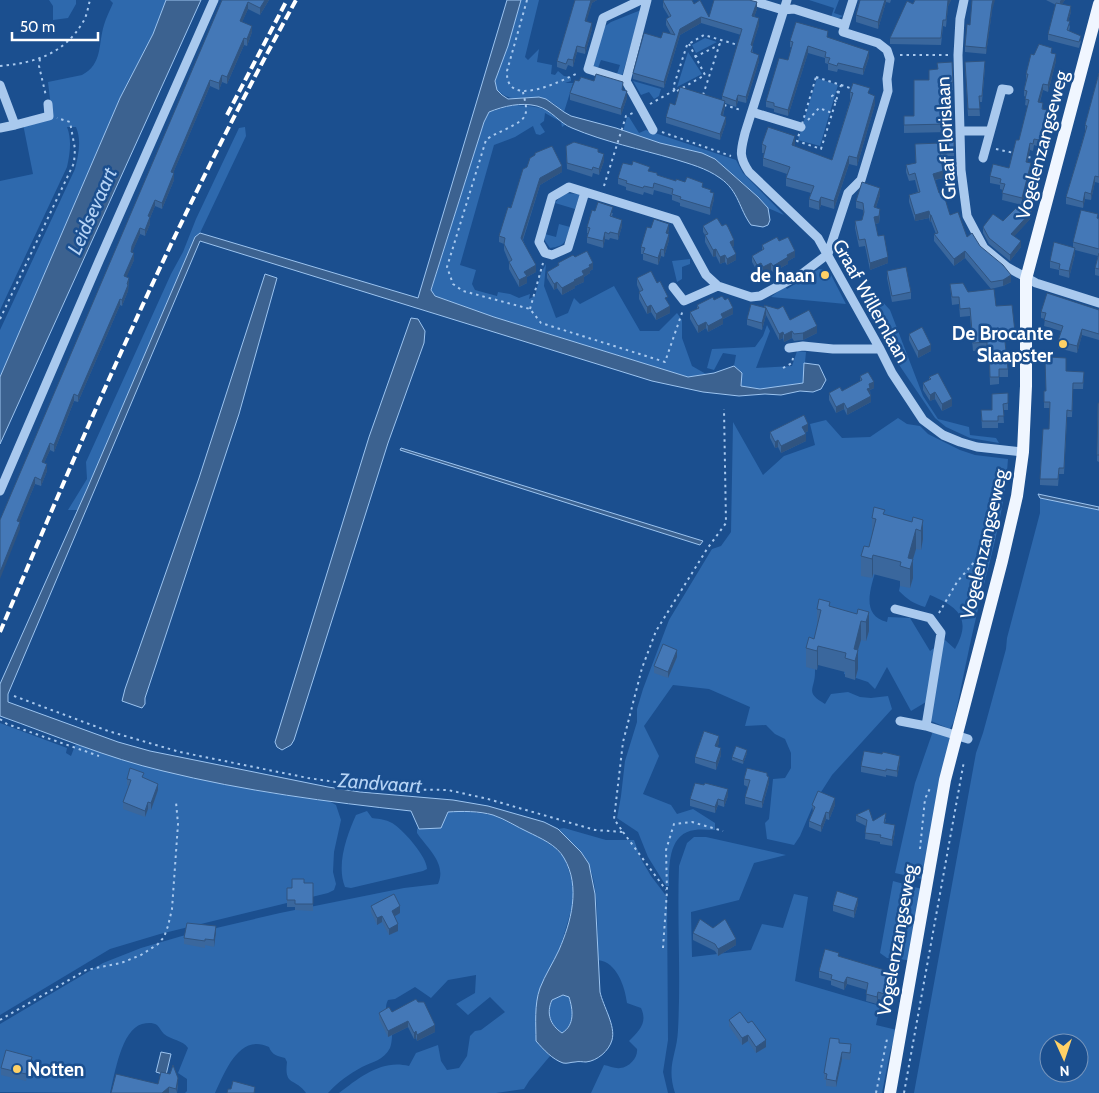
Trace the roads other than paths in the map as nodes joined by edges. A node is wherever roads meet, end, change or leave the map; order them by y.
1 (214, 0) edge
2 (641, 0) edge
3 (648, 0) edge
4 (750, 0) edge
5 (787, 0) edge
6 (853, 0) edge
7 (964, 0) edge
8 (1099, 4) edge
9 (783, 10) junction
10 (845, 25) junction
11 (626, 81) junction
12 (0, 84) edge
13 (1009, 90) dead end
14 (48, 104) road end
15 (752, 113) junction
16 (15, 125) junction
17 (801, 126) road end
18 (0, 128) edge
19 (653, 130) road end
20 (960, 131) junction
21 (990, 131) junction
22 (983, 158) dead end
23 (585, 192) junction
24 (828, 254) junction
25 (1026, 279) junction
26 (718, 286) junction
27 (673, 287) dead end
28 (1099, 303) edge
29 (789, 348) dead end
30 (880, 349) junction
31 (1023, 452) junction
32 (0, 491) edge
33 (895, 609) dead end
34 (900, 721) dead end
35 (926, 726) junction
36 (962, 737) junction
37 (890, 1093) edge

1 - 32 street
2 - 11 street
3 - 11 street
4 - 9 street
5 - 9 street
6 - 10 street
7 - 20 street, Graaf Florislaan
8 - 25 main road, Vogelenzangseweg
9 - 10 street
9 - 15 street
10 - 24 street
11 - 19 street
12 - 16 street
13 - 21 street
14 - 16 street
15 - 17 street
15 - 24 street, Graaf Willemlaan
16 - 18 street
20 - 21 street
20 - 25 street, Graaf Florislaan
21 - 22 street
23 - 23 street
23 - 26 street
24 - 26 street
24 - 30 street, Graaf Willemlaan
25 - 28 street, Graaf Florislaan
25 - 31 main road, Vogelenzangseweg
26 - 27 street
29 - 30 street
30 - 31 street, Graaf Willemlaan
31 - 36 main road, Vogelenzangseweg
33 - 35 street
34 - 35 street
35 - 36 street
36 - 37 main road, Vogelenzangseweg

